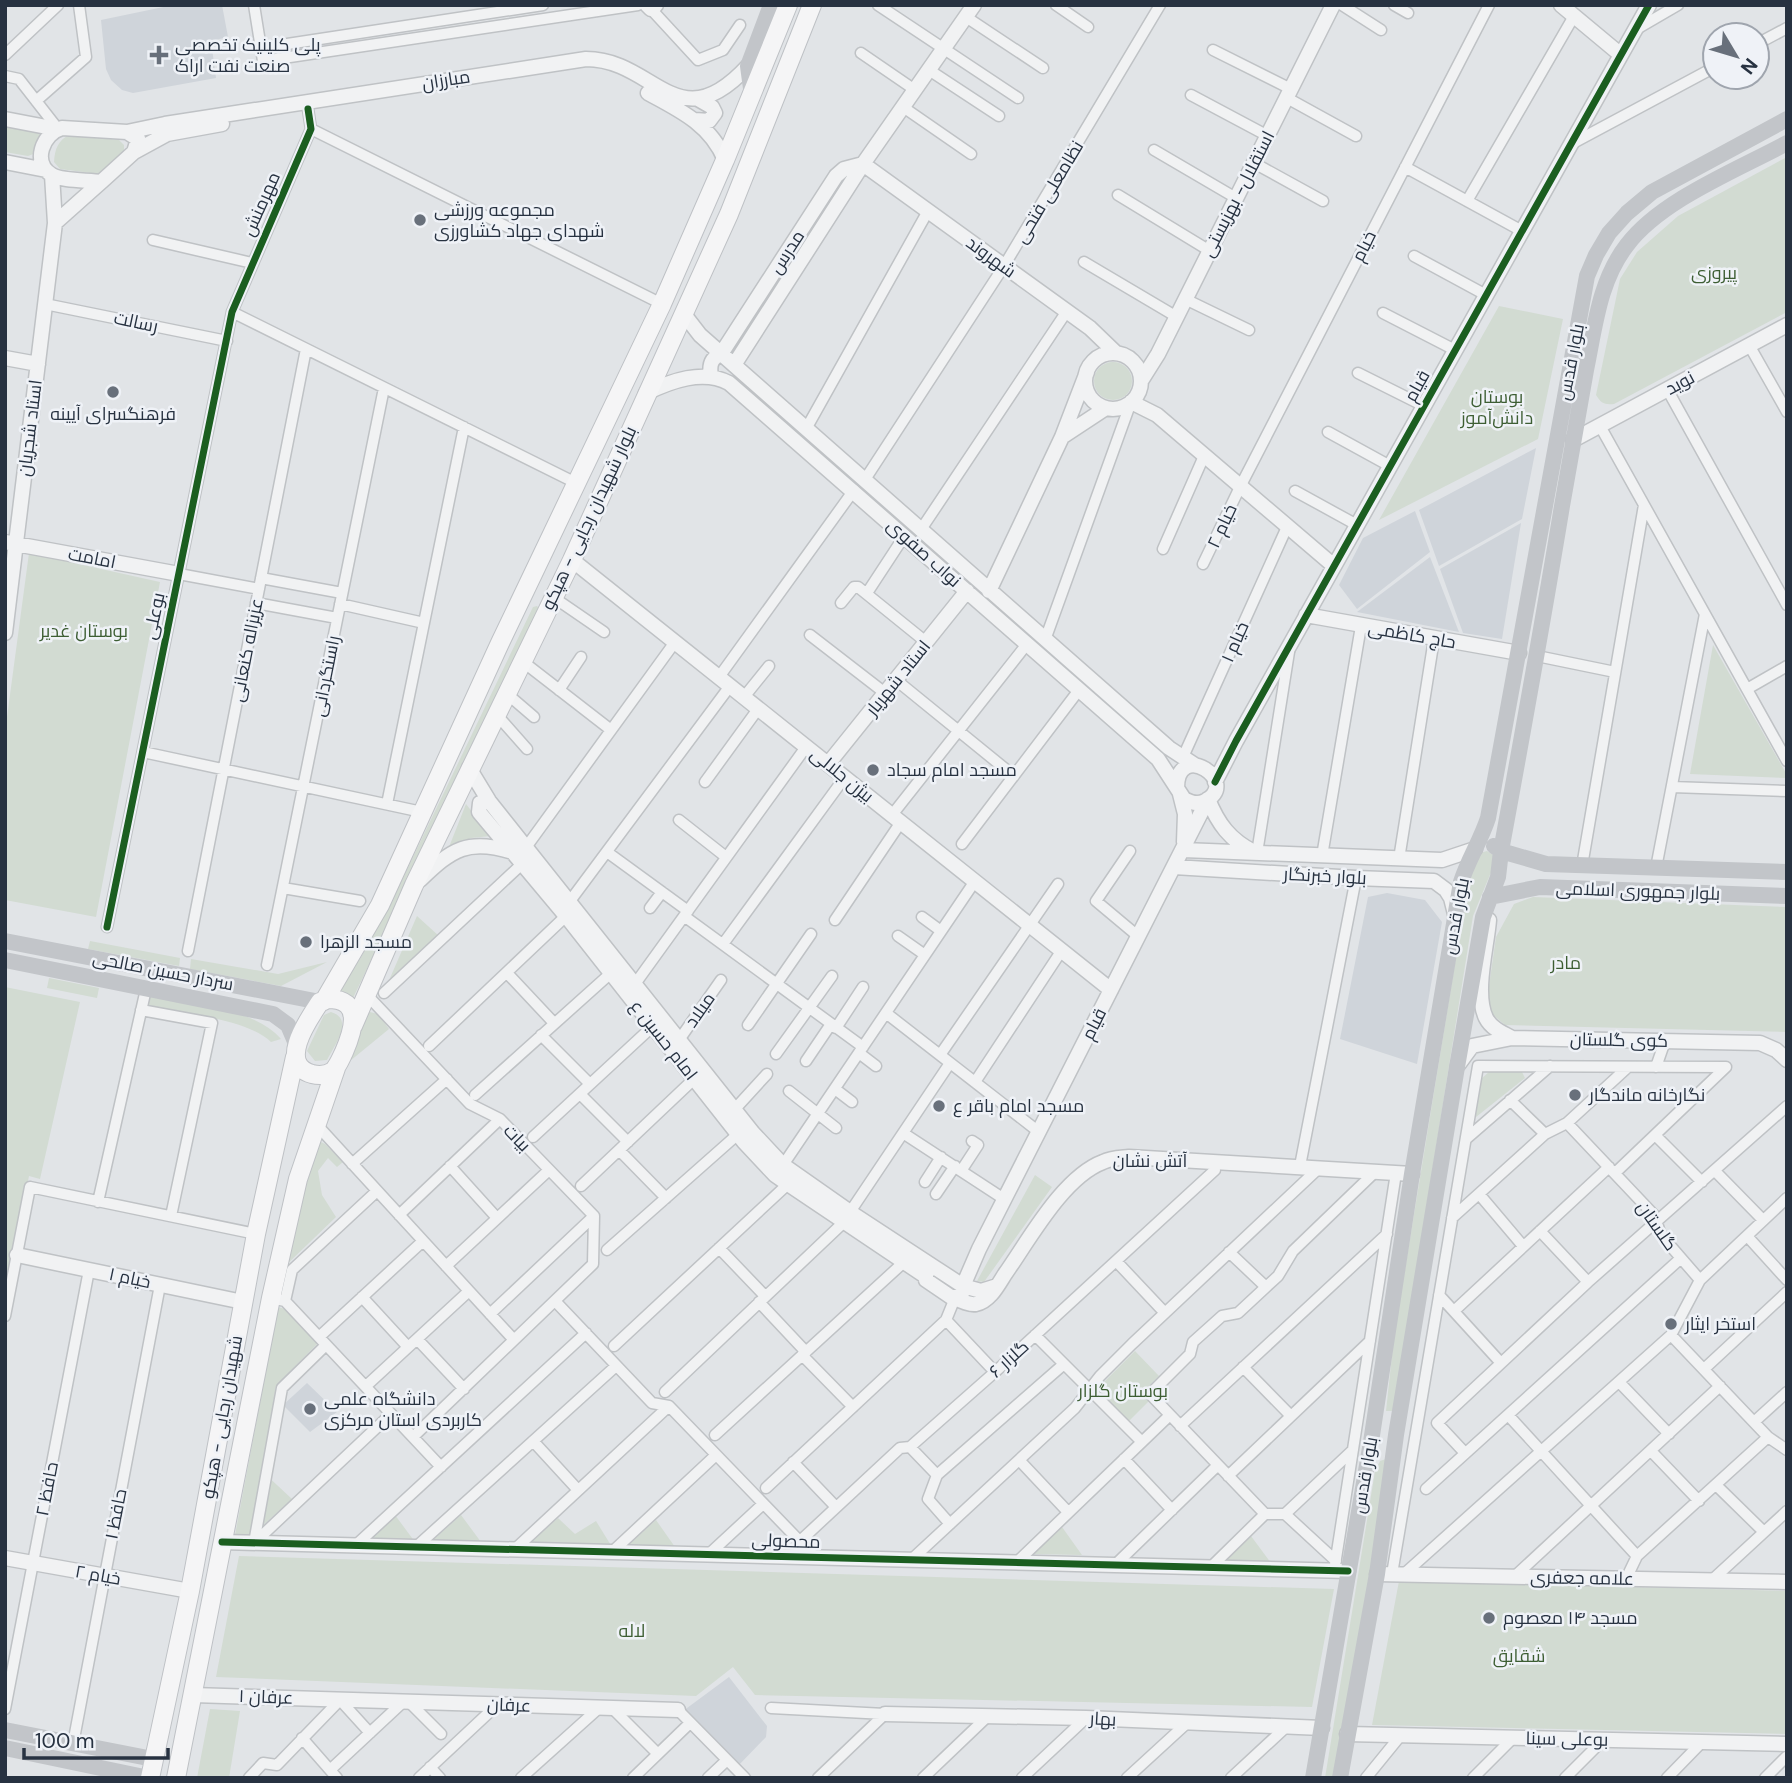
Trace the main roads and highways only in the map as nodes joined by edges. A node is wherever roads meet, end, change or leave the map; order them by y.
1 (771, 5) edge
2 (788, 5) edge
3 (812, 5) edge
4 (752, 96) junction
5 (1787, 119) edge
6 (1787, 143) edge
7 (1565, 440) junction
8 (537, 567) junction
9 (562, 580) junction
10 (523, 597) junction
11 (550, 603) junction
12 (1519, 653) junction
13 (1537, 656) junction
14 (1475, 849) junction
15 (1501, 851) junction
16 (1546, 864) junction
17 (1787, 872) edge
18 (1540, 887) junction
19 (1787, 896) edge
20 (1490, 897) junction
21 (5, 941) edge
22 (5, 960) edge
23 (268, 992) junction
24 (322, 1001) junction
25 (262, 1012) junction
26 (353, 1026) junction
27 (296, 1051) junction
28 (336, 1068) junction
29 (1377, 1402) junction
30 (1401, 1407) junction
31 (1361, 1454) junction
32 (1393, 1462) junction
33 (5, 1730) edge
34 (5, 1748) edge
35 (153, 1759) junction
36 (149, 1778) edge
37 (176, 1778) edge
38 (1313, 1778) edge
39 (1340, 1778) edge

1 - 4 main road
2 - 4 main road, بلوار شهیدان رجایی - هپکو
3 - 9 main road, بلوار شهیدان رجایی - هپکو
4 - 8 main road, بلوار شهیدان رجایی - هپکو
5 - 7 main road, بلوار قدس
6 - 7 main road, بلوار قدس
7 - 12 main road, بلوار قدس
7 - 13 main road, بلوار قدس
8 - 9 main road
8 - 10 main road, بلوار شهیدان رجایی - هپکو
9 - 11 main road, بلوار شهیدان رجایی - هپکو
10 - 11 main road
10 - 24 main road, بلوار شهیدان رجایی - هپکو
11 - 26 main road, بلوار شهیدان رجایی - هپکو
12 - 13 main road
12 - 14 main road, بلوار قدس
13 - 15 main road, بلوار قدس
14 - 15 main road, بلوار جمهوری اسلامی
14 - 29 main road, بلوار قدس
15 - 16 main road, بلوار جمهوری اسلامی
15 - 20 main road, بلوار قدس
16 - 17 main road, بلوار جمهوری اسلامی
16 - 18 main road
18 - 19 main road, بلوار جمهوری اسلامی
18 - 20 main road, بلوار جمهوری اسلامی
20 - 30 main road, بلوار قدس
21 - 23 main road, سردار حسین صالحی
22 - 25 main road, سردار حسین صالحی
23 - 24 main road, سردار حسین صالحی
23 - 25 main road
24 - 26 main road
24 - 27 main road, بلوار شهیدان رجایی - هپکو
25 - 27 main road, سردار حسین صالحی
26 - 28 main road, بلوار شهیدان رجایی - هپکو
27 - 28 main road
27 - 35 main road, شهیدان رجایی - هپکو
28 - 37 main road, شهیدان رجایی - هپکو
29 - 30 main road
29 - 31 main road, بلوار قدس
30 - 32 main road, بلوار قدس
31 - 32 main road
31 - 38 main road, بلوار قدس
32 - 39 main road, بلوار قدس
33 - 35 main road
34 - 36 main road
35 - 36 main road, شهیدان رجایی - هپکو

